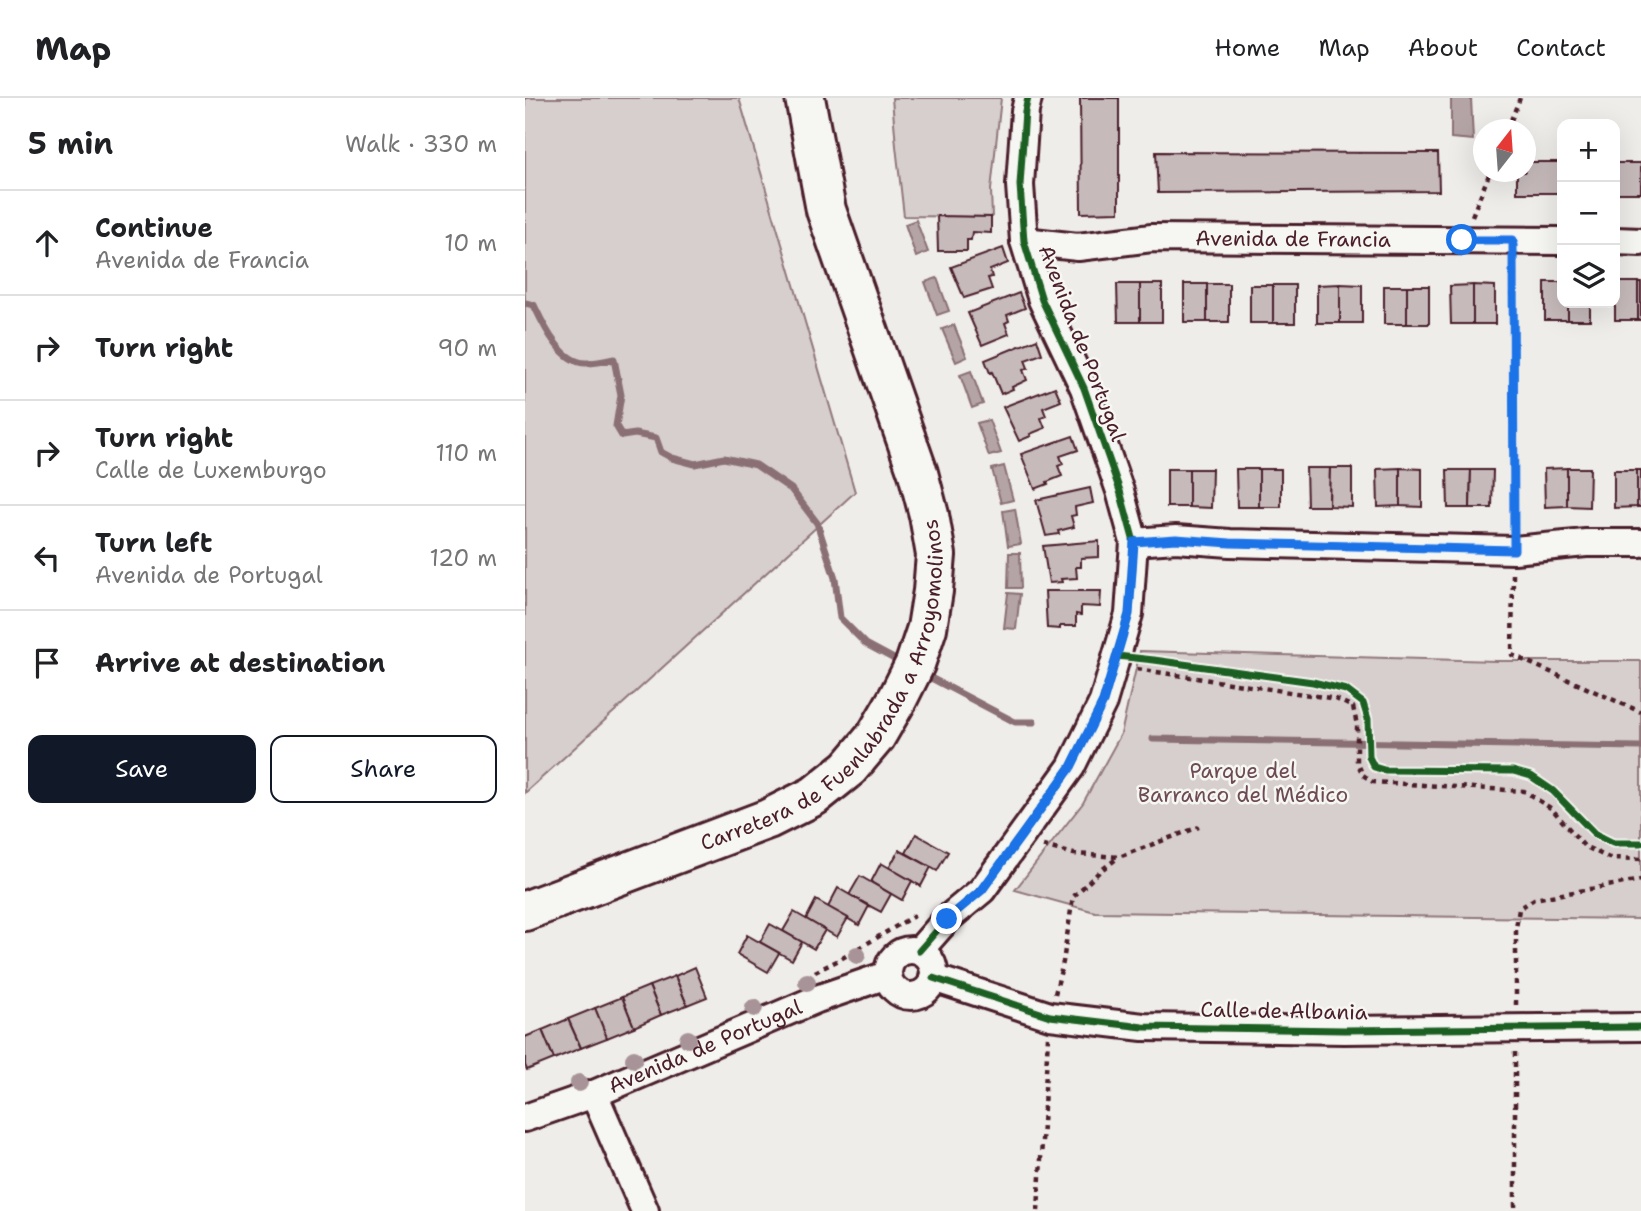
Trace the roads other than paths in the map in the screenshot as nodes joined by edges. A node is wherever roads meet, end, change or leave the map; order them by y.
1 (805, 98) edge
2 (1028, 98) edge
3 (1024, 241) junction
4 (1557, 241) edge
5 (1620, 241) edge
6 (1641, 242) edge
7 (1134, 542) junction
8 (1641, 543) edge
9 (525, 911) edge
10 (919, 951) junction
11 (887, 975) junction
12 (933, 978) junction
13 (1641, 1027) edge
14 (594, 1094) junction
15 (525, 1118) edge
16 (645, 1211) edge

1 - 9 main road, Carretera de Fuenlabrada a Arroyomolinos
2 - 3 street, Avenida de Portugal
3 - 4 street, Avenida de Francia
3 - 7 street, Avenida de Portugal
5 - 6 street
7 - 8 street
7 - 10 street, Avenida de Portugal
10 - 11 street
10 - 12 street
11 - 12 street
11 - 14 street, Avenida de Portugal
12 - 13 street, Calle de Albania
14 - 15 street, Avenida de Portugal
14 - 16 street

